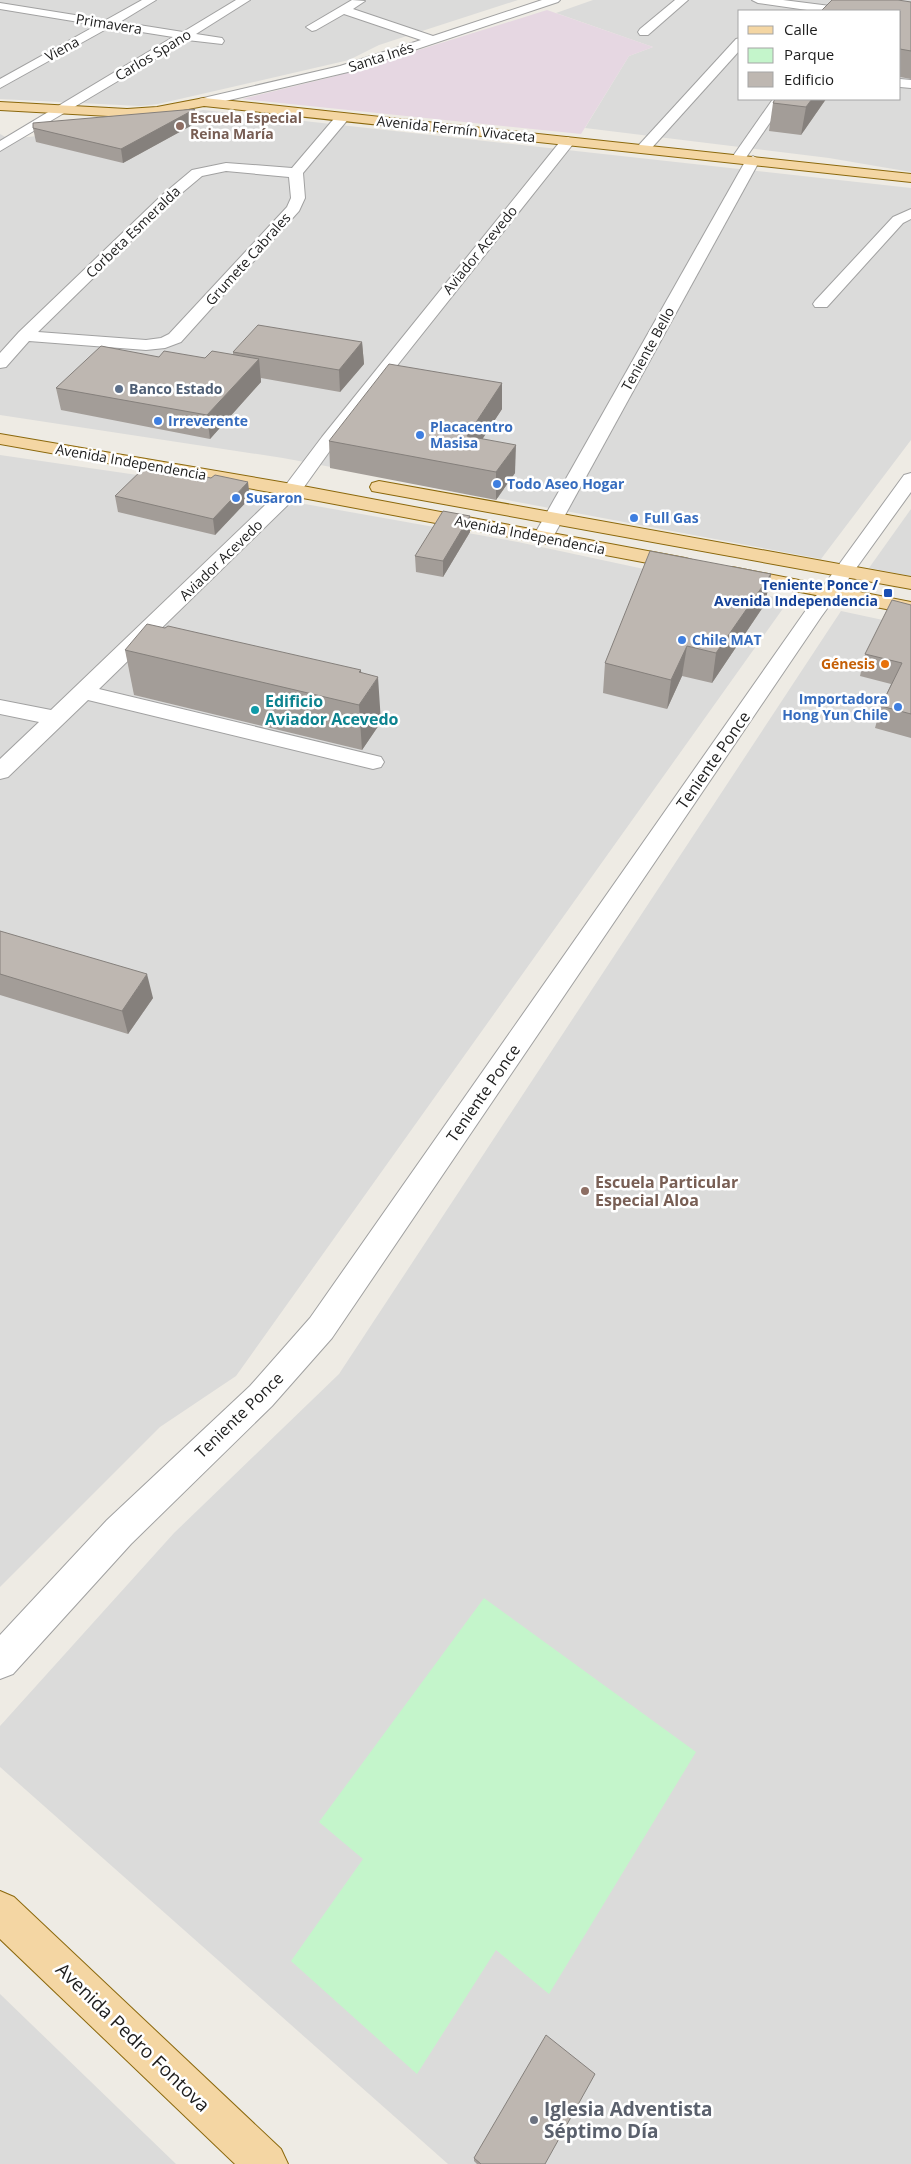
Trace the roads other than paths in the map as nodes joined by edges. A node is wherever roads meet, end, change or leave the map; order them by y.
1 (150, 0) edge
2 (244, 0) edge
3 (554, 0) edge
4 (682, 0) edge
5 (758, 0) edge
6 (848, 0) edge
7 (365, 1) edge
8 (774, 5) edge
9 (0, 6) edge
10 (344, 10) junction
11 (827, 10) edge
12 (839, 10) edge
13 (108, 24) junction
14 (312, 27) dead end
15 (644, 32) dead end
16 (185, 36) junction
17 (433, 40) junction
18 (218, 41) dead end
19 (738, 44) edge
20 (0, 84) edge
21 (778, 100) edge
22 (204, 102) junction
23 (0, 106) edge
24 (62, 110) junction
25 (343, 117) junction
26 (568, 140) junction
27 (0, 147) edge
28 (643, 148) junction
29 (746, 160) junction
30 (296, 173) junction
31 (911, 178) edge
32 (911, 213) edge
33 (821, 304) dead end
34 (24, 336) junction
35 (0, 363) edge
36 (0, 421) edge
37 (0, 439) edge
38 (324, 477) dead end
39 (911, 479) edge
40 (299, 482) junction
41 (362, 484) dead end
42 (555, 518) junction
43 (543, 537) junction
44 (836, 581) junction
45 (911, 584) edge
46 (911, 608) edge
47 (83, 692) junction
48 (0, 707) edge
49 (56, 718) junction
50 (373, 762) dead end
51 (0, 772) edge
52 (0, 1661) edge
53 (0, 1910) edge
54 (266, 2164) edge

1 - 13 street, Viena
2 - 16 street, Carlos Spano
3 - 17 street, Santa Inés
4 - 15 street
5 - 8 street
6 - 12 street
7 - 10 street
8 - 11 street
9 - 13 street, Primavera
10 - 14 street
10 - 17 street
13 - 16 street, Primavera
13 - 20 street, Viena
16 - 18 street, Primavera
16 - 24 street, Carlos Spano
17 - 22 street, Santa Inés
19 - 28 street
21 - 29 street, Teniente Bello
22 - 24 main road, Avenida Fermín Vivaceta
22 - 25 main road, Avenida Fermín Vivaceta
23 - 24 main road, Avenida Fermín Vivaceta
24 - 27 street, Carlos Spano
25 - 26 main road, Avenida Fermín Vivaceta
25 - 30 street
26 - 28 main road, Avenida Fermín Vivaceta
26 - 40 street, Aviador Acevedo
28 - 29 main road, Avenida Fermín Vivaceta
29 - 31 main road, Avenida Fermín Vivaceta
29 - 42 street, Teniente Bello
30 - 34 street, Corbeta Esmeralda
30 - 34 street, Grumete Cabrales
32 - 33 street
34 - 35 street, Corbeta Esmeralda
36 - 40 main road, Avenida Independencia
37 - 40 main road, Avenida Independencia
38 - 40 main road, Avenida Independencia
39 - 44 street, Teniente Ponce
40 - 43 main road, Avenida Independencia
40 - 47 street, Aviador Acevedo
41 - 42 main road, Avenida Independencia
42 - 43 street, Teniente Bello
42 - 44 main road, Avenida Independencia
43 - 44 main road, Avenida Independencia
44 - 45 main road, Avenida Independencia
44 - 46 main road, Avenida Independencia
44 - 52 street, Teniente Ponce
47 - 49 street, Aviador Acevedo
47 - 50 street
48 - 49 street
49 - 51 street, Aviador Acevedo
53 - 54 main road, Avenida Pedro Fontova

